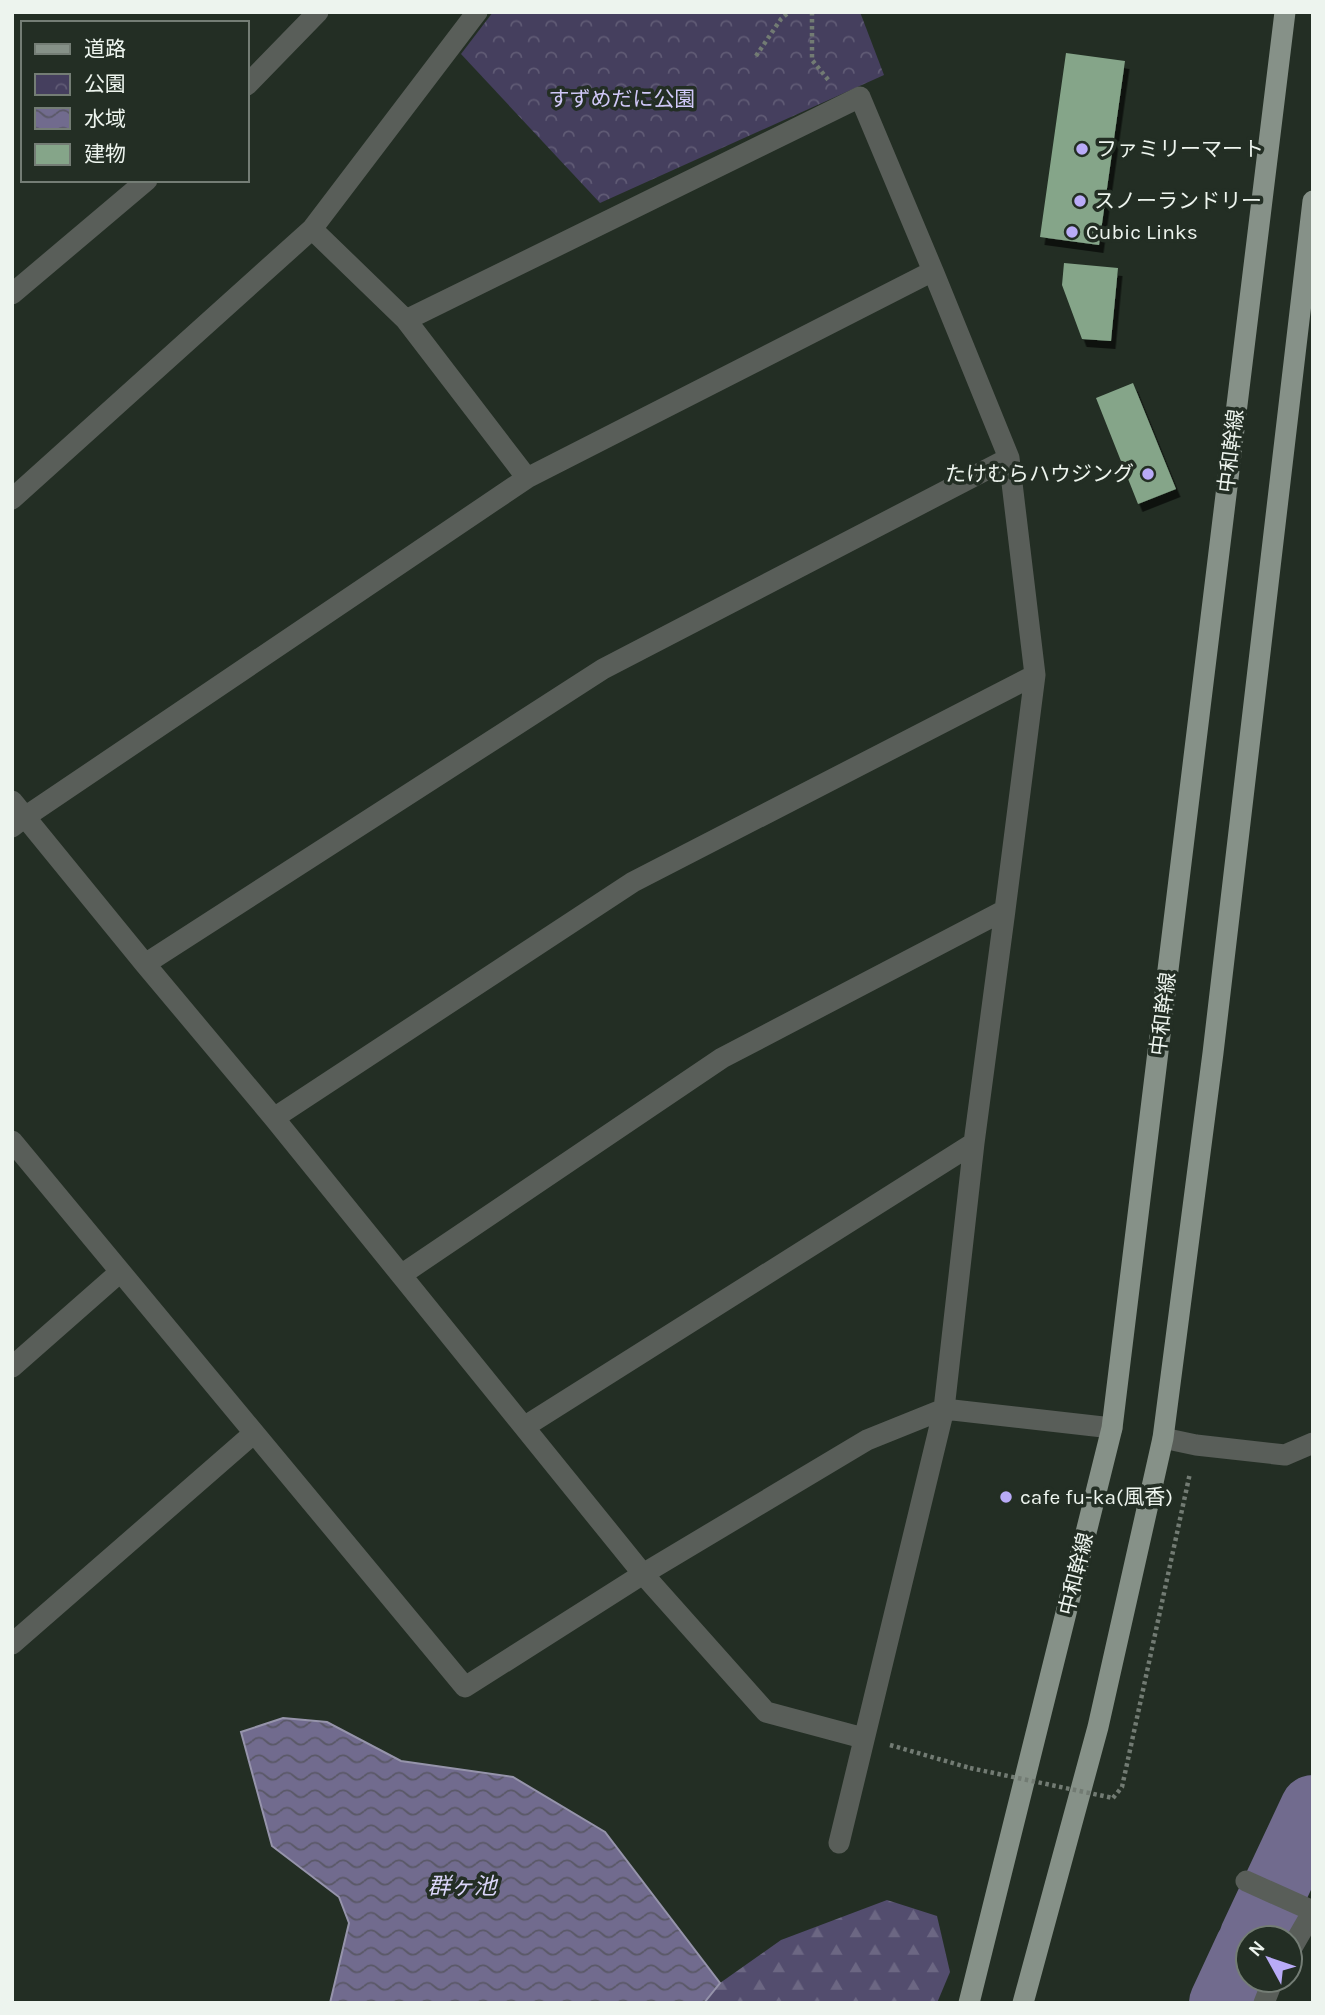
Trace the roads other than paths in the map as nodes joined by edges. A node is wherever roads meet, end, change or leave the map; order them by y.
1 (318, 12) edge
2 (477, 12) edge
3 (1285, 12) edge
4 (248, 84) edge
5 (145, 182) edge
6 (1313, 201) edge
7 (312, 229) junction
8 (933, 271) junction
9 (12, 294) edge
10 (406, 320) junction
11 (1009, 458) junction
12 (527, 478) junction
13 (12, 499) edge
14 (1035, 675) junction
15 (16, 815) edge
16 (1005, 910) junction
17 (145, 964) junction
18 (274, 1118) junction
19 (12, 1141) edge
20 (975, 1143) junction
21 (120, 1272) junction
22 (401, 1275) junction
23 (12, 1367) edge
24 (944, 1409) junction
25 (524, 1427) junction
26 (1112, 1428) junction
27 (253, 1434) junction
28 (1163, 1438) junction
29 (1313, 1443) edge
30 (643, 1574) junction
31 (12, 1644) edge
32 (863, 1738) junction
33 (839, 1843) dead end
34 (1246, 1881) dead end
35 (1313, 1911) edge
36 (1304, 1927) edge
37 (969, 2003) edge
38 (1023, 2003) edge

1 - 4 street
2 - 7 street
3 - 26 main road, 中和幹線
5 - 9 street
6 - 28 main road
7 - 10 street
7 - 13 street
8 - 10 street
8 - 11 street
8 - 12 street
10 - 12 street
11 - 14 street
11 - 17 street
12 - 15 street
14 - 16 street
14 - 18 street
15 - 17 street
16 - 20 street
16 - 22 street
17 - 18 street
18 - 22 street
19 - 21 street
20 - 24 street
20 - 25 street
21 - 23 street
21 - 27 street
22 - 25 street
24 - 26 street
24 - 30 street
24 - 32 street
25 - 30 street
26 - 37 main road, 中和幹線
27 - 30 street
27 - 31 street
28 - 29 street
28 - 38 main road
30 - 32 street
32 - 33 street
34 - 35 street
35 - 36 street

